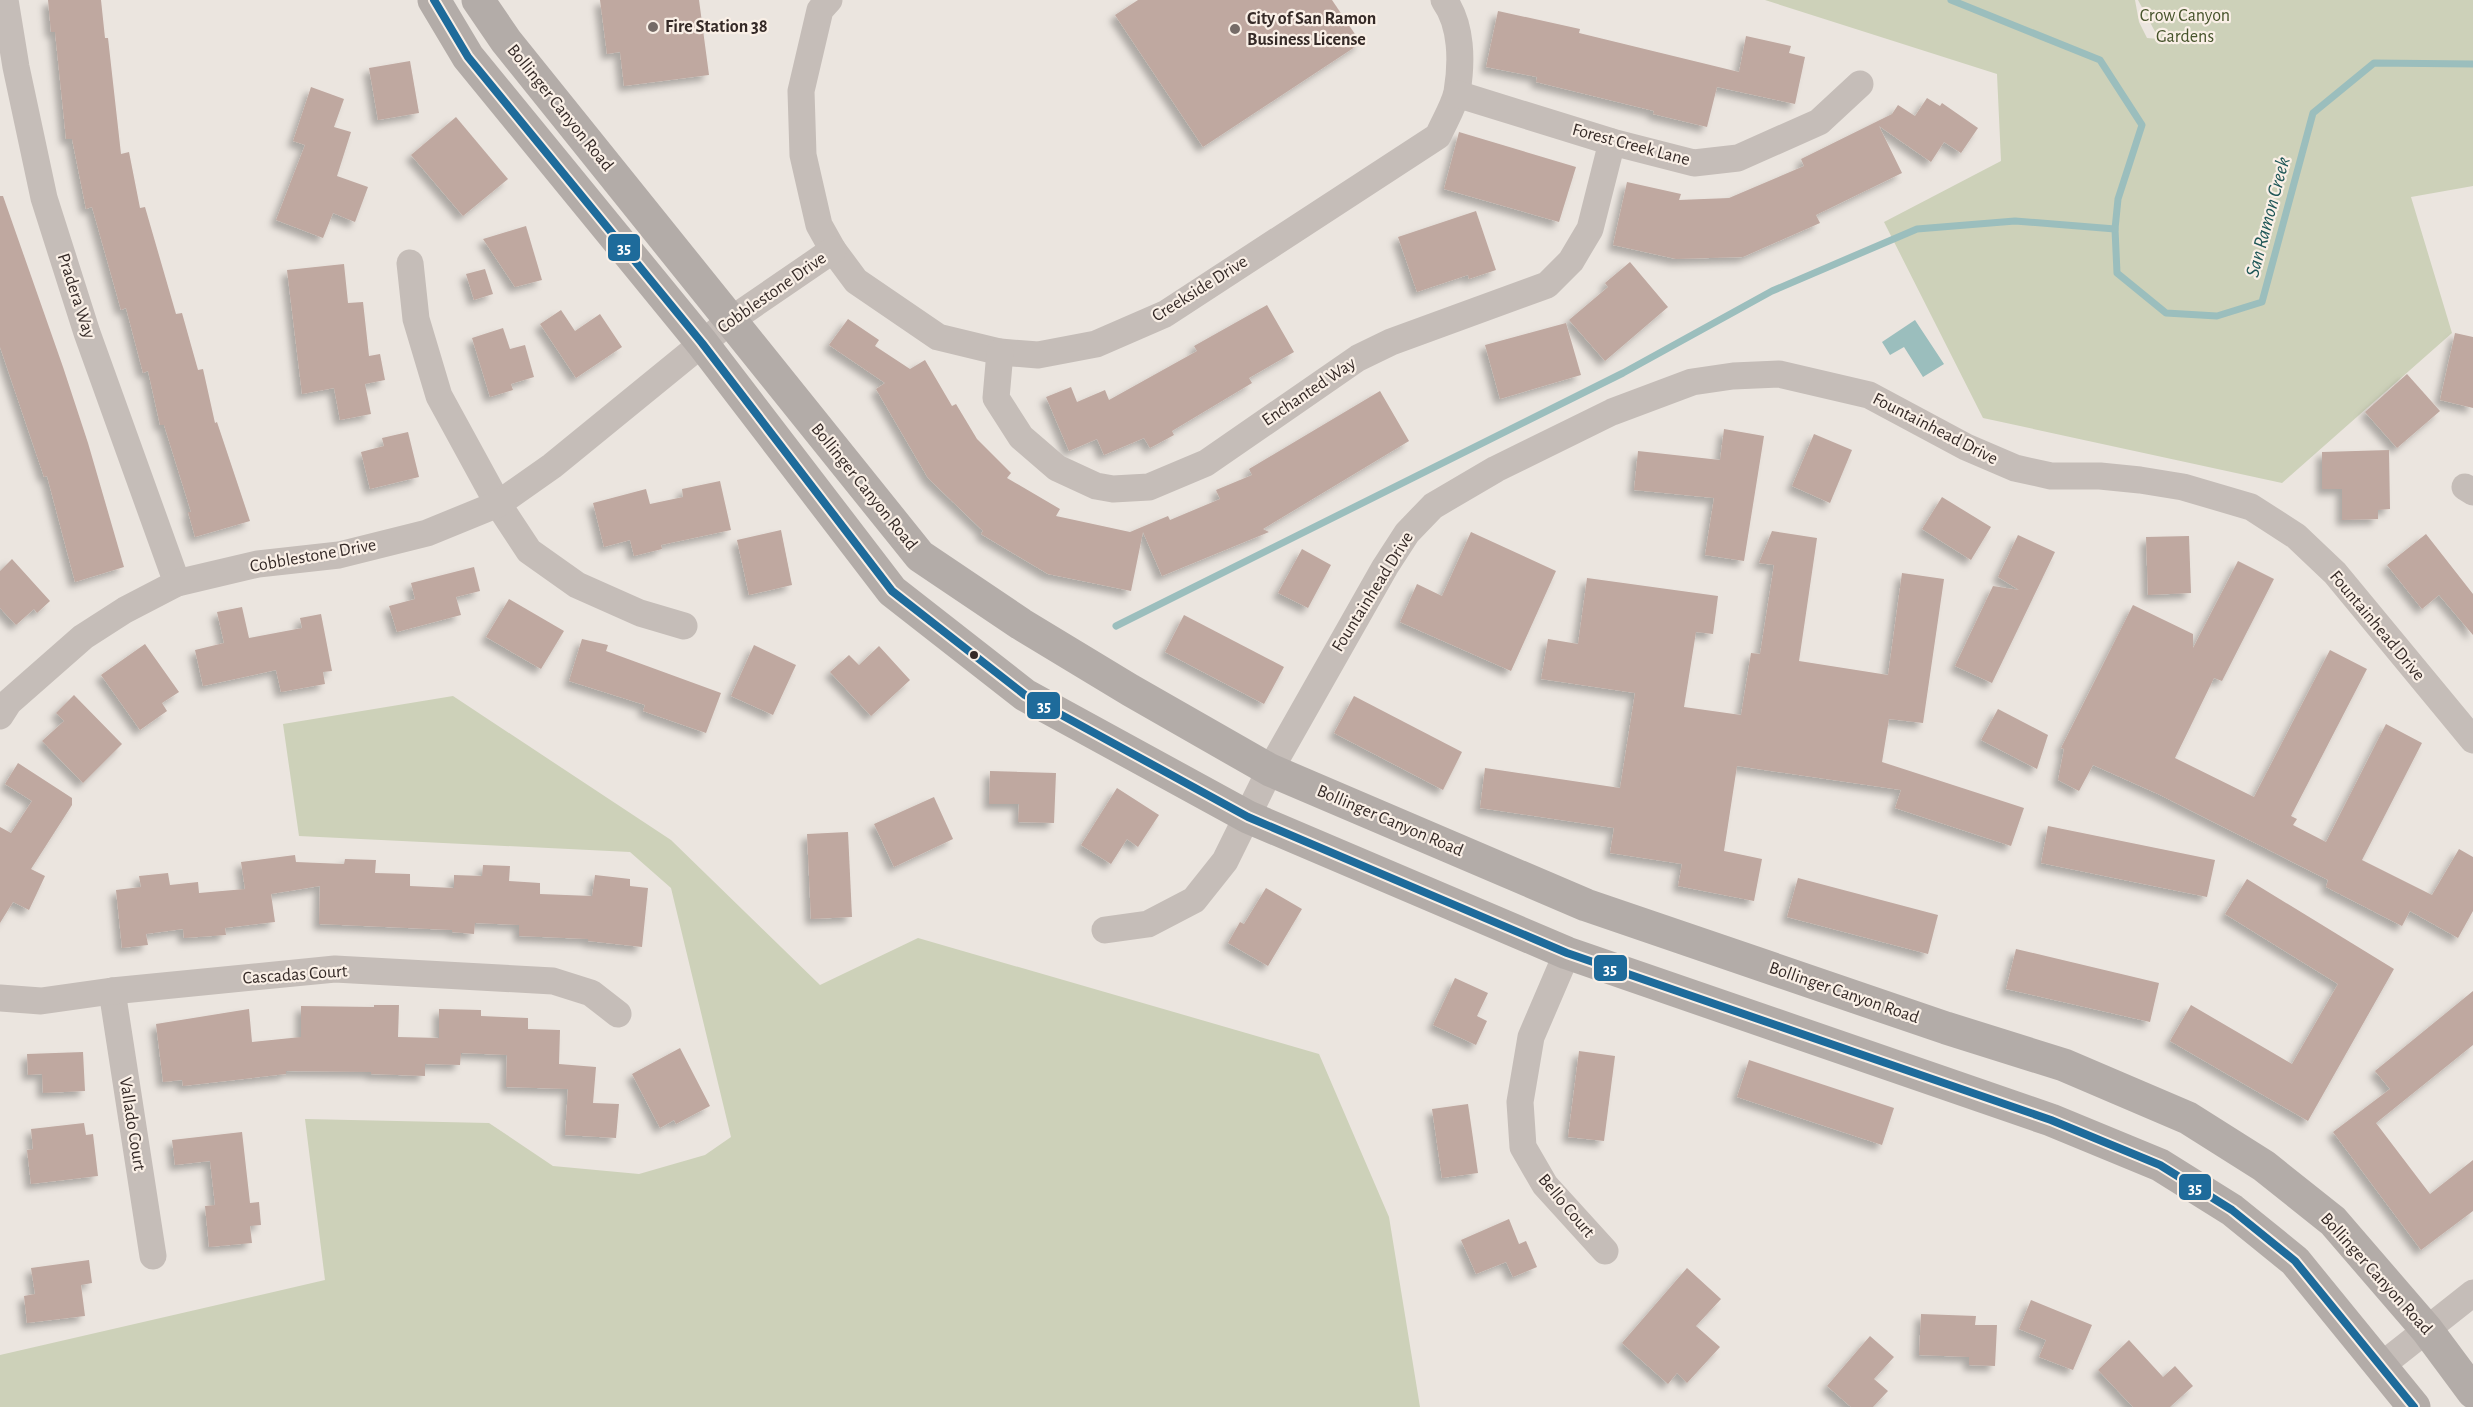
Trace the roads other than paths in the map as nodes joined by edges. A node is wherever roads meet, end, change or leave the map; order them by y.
1 (5, 0) edge
2 (434, 0) edge
3 (478, 0) edge
4 (830, 0) edge
5 (1444, 0) edge
6 (1860, 84) dead end
7 (1457, 94) junction
8 (1612, 142) junction
9 (833, 250) junction
10 (410, 263) dead end
11 (731, 320) junction
12 (702, 343) junction
13 (1000, 352) junction
14 (498, 504) junction
15 (177, 583) junction
16 (684, 627) dead end
17 (0, 716) edge
18 (2473, 740) edge
19 (1269, 770) junction
20 (1248, 817) junction
21 (1105, 930) dead end
22 (1567, 953) junction
23 (112, 991) junction
24 (0, 999) edge
25 (618, 1014) dead end
26 (1605, 1251) dead end
27 (153, 1256) dead end
28 (2473, 1293) edge
29 (2427, 1330) junction
30 (2382, 1365) junction
31 (2473, 1392) edge
32 (2414, 1407) edge

1 - 15 street, Pradera Way
2 - 12 main road, Bollinger Canyon Road
3 - 11 main road, Bollinger Canyon Road
4 - 9 street, Creekside Drive
5 - 7 street, Creekside Drive
6 - 8 street, Forest Creek Lane
7 - 8 street, Forest Creek Lane
7 - 13 street, Creekside Drive
8 - 13 street, Enchanted Way
9 - 11 street, Cobblestone Drive
9 - 13 street, Creekside Drive
10 - 14 street
11 - 12 street, Cobblestone Drive
11 - 19 main road, Bollinger Canyon Road
12 - 14 street, Cobblestone Drive
12 - 20 main road, Bollinger Canyon Road
14 - 15 street, Cobblestone Drive
14 - 16 street
15 - 17 street, Cobblestone Drive
18 - 19 street, Fountainhead Drive
19 - 20 street, Fountainhead Drive
19 - 29 main road, Bollinger Canyon Road
20 - 21 street, Fountainhead Drive
20 - 22 main road, Bollinger Canyon Road
22 - 26 street, Bello Court
22 - 30 main road, Bollinger Canyon Road
23 - 24 street, Cascadas Court
23 - 25 street, Cascadas Court
23 - 27 street, Vallado Court
28 - 29 street
29 - 30 street
29 - 31 main road, Bollinger Canyon Road
30 - 32 main road, Bollinger Canyon Road

